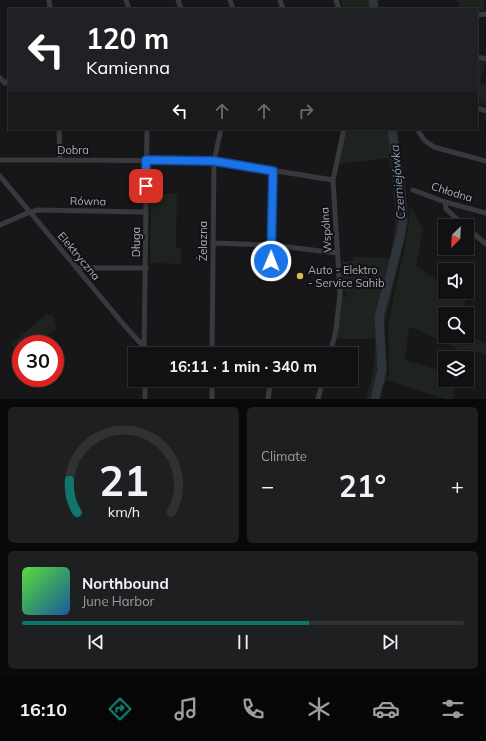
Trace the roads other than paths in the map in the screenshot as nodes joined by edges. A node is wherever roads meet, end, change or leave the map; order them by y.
1 (0, 78) edge
2 (5, 83) edge
3 (59, 130) edge
4 (146, 130) edge
5 (221, 130) edge
6 (344, 130) edge
7 (418, 130) edge
8 (0, 160) edge
9 (60, 160) junction
10 (146, 160) junction
11 (214, 161) junction
12 (486, 161) edge
13 (273, 171) junction
14 (0, 176) edge
15 (333, 180) junction
16 (412, 190) dead end
17 (446, 202) junction
18 (30, 212) junction
19 (146, 212) junction
20 (486, 213) edge
21 (457, 219) edge
22 (0, 225) edge
23 (474, 234) edge
24 (213, 243) junction
25 (486, 244) edge
26 (272, 245) junction
27 (337, 253) junction
28 (76, 268) junction
29 (146, 268) junction
30 (271, 276) dead end
31 (143, 347) edge
32 (144, 347) edge
33 (212, 347) edge
34 (332, 347) edge
35 (145, 387) edge
36 (212, 387) edge
37 (270, 387) edge
38 (321, 387) edge
39 (145, 399) edge
40 (212, 399) edge
41 (268, 399) edge
42 (318, 399) edge

1 - 2 street
3 - 9 street
4 - 10 street, Długa
5 - 11 street, Żelazna
6 - 15 street, Wspólna
7 - 12 street
8 - 9 street, Dobra
9 - 10 street, Dobra
10 - 11 street, Dobra
10 - 19 street, Długa
11 - 13 street, Dobra
11 - 24 street, Żelazna
13 - 15 street, Dobra
13 - 26 street
14 - 18 street, Elektryczna
15 - 27 street, Wspólna
16 - 17 street, Chłodna
17 - 20 street, Chłodna
17 - 21 street
18 - 19 street, Równa
18 - 22 street, Równa
18 - 28 street, Elektryczna
19 - 29 street, Długa
23 - 25 street
24 - 26 street
24 - 33 street, Żelazna
26 - 27 street
26 - 30 street
27 - 34 street, Wspólna
28 - 29 street
28 - 31 street, Elektryczna
29 - 32 street, Długa
35 - 39 street
36 - 40 street
37 - 41 street
38 - 42 street

